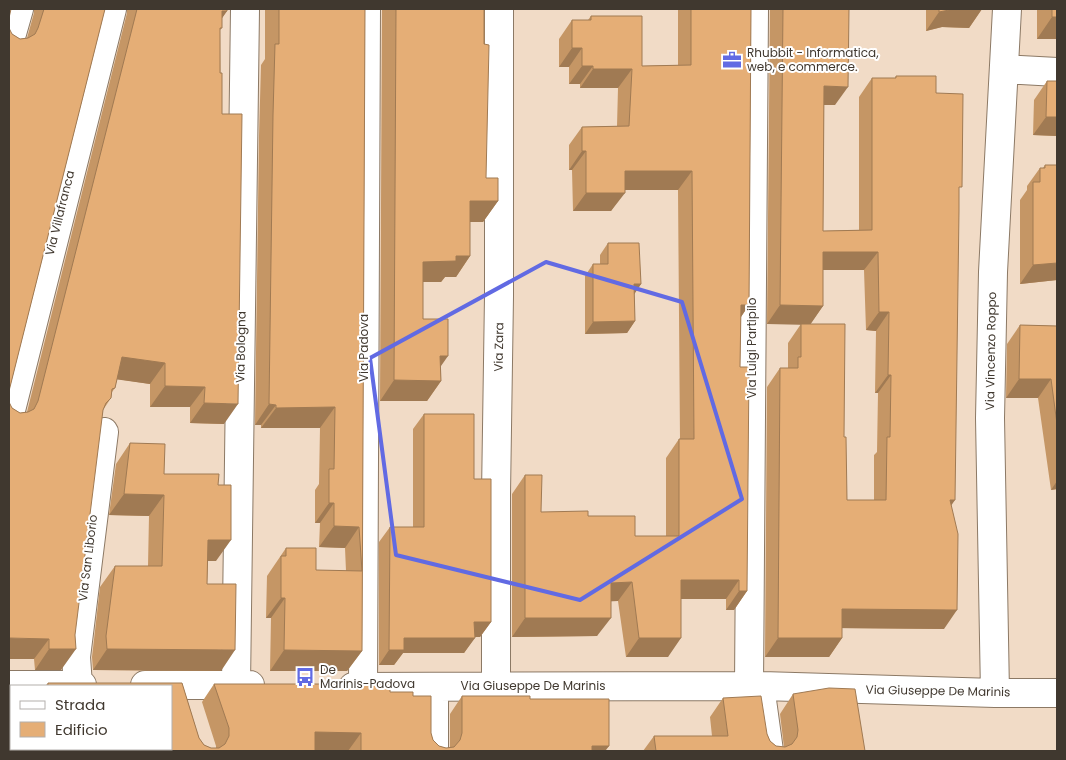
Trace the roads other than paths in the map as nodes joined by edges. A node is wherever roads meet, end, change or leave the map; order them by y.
1 (19, 9) edge
2 (112, 9) edge
3 (245, 9) edge
4 (366, 9) edge
5 (499, 9) edge
6 (754, 9) edge
7 (1007, 9) edge
8 (9, 44) edge
9 (1004, 69) junction
10 (1057, 72) edge
11 (9, 418) edge
12 (104, 432) edge
13 (20, 685) edge
14 (78, 685) junction
15 (180, 685) junction
16 (236, 685) junction
17 (275, 686) edge
18 (324, 686) edge
19 (496, 686) junction
20 (755, 686) junction
21 (363, 687) junction
22 (434, 687) junction
23 (995, 693) junction
24 (1057, 693) edge
25 (189, 714) edge
26 (434, 751) edge
27 (769, 751) edge

1 - 8 street
2 - 11 street, Via Villafranca
3 - 16 street, Via Bologna
4 - 21 street, Via Padova
5 - 19 street, Via Zara
6 - 20 street, Via Luigi Partipilo
7 - 9 street, Via Vincenzo Roppo
9 - 10 street
9 - 23 street, Via Vincenzo Roppo
12 - 14 street, Via San Liborio
13 - 14 street
14 - 15 street
15 - 16 street
15 - 25 street
16 - 17 street
18 - 21 street, Via Giuseppe De Marinis
19 - 20 street, Via Giuseppe De Marinis
19 - 22 street, Via Giuseppe De Marinis
20 - 23 street, Via Giuseppe De Marinis
20 - 27 street, Via Luigi Partipilo
21 - 22 street, Via Giuseppe De Marinis
22 - 26 street
23 - 24 street, Via Giuseppe De Marinis

